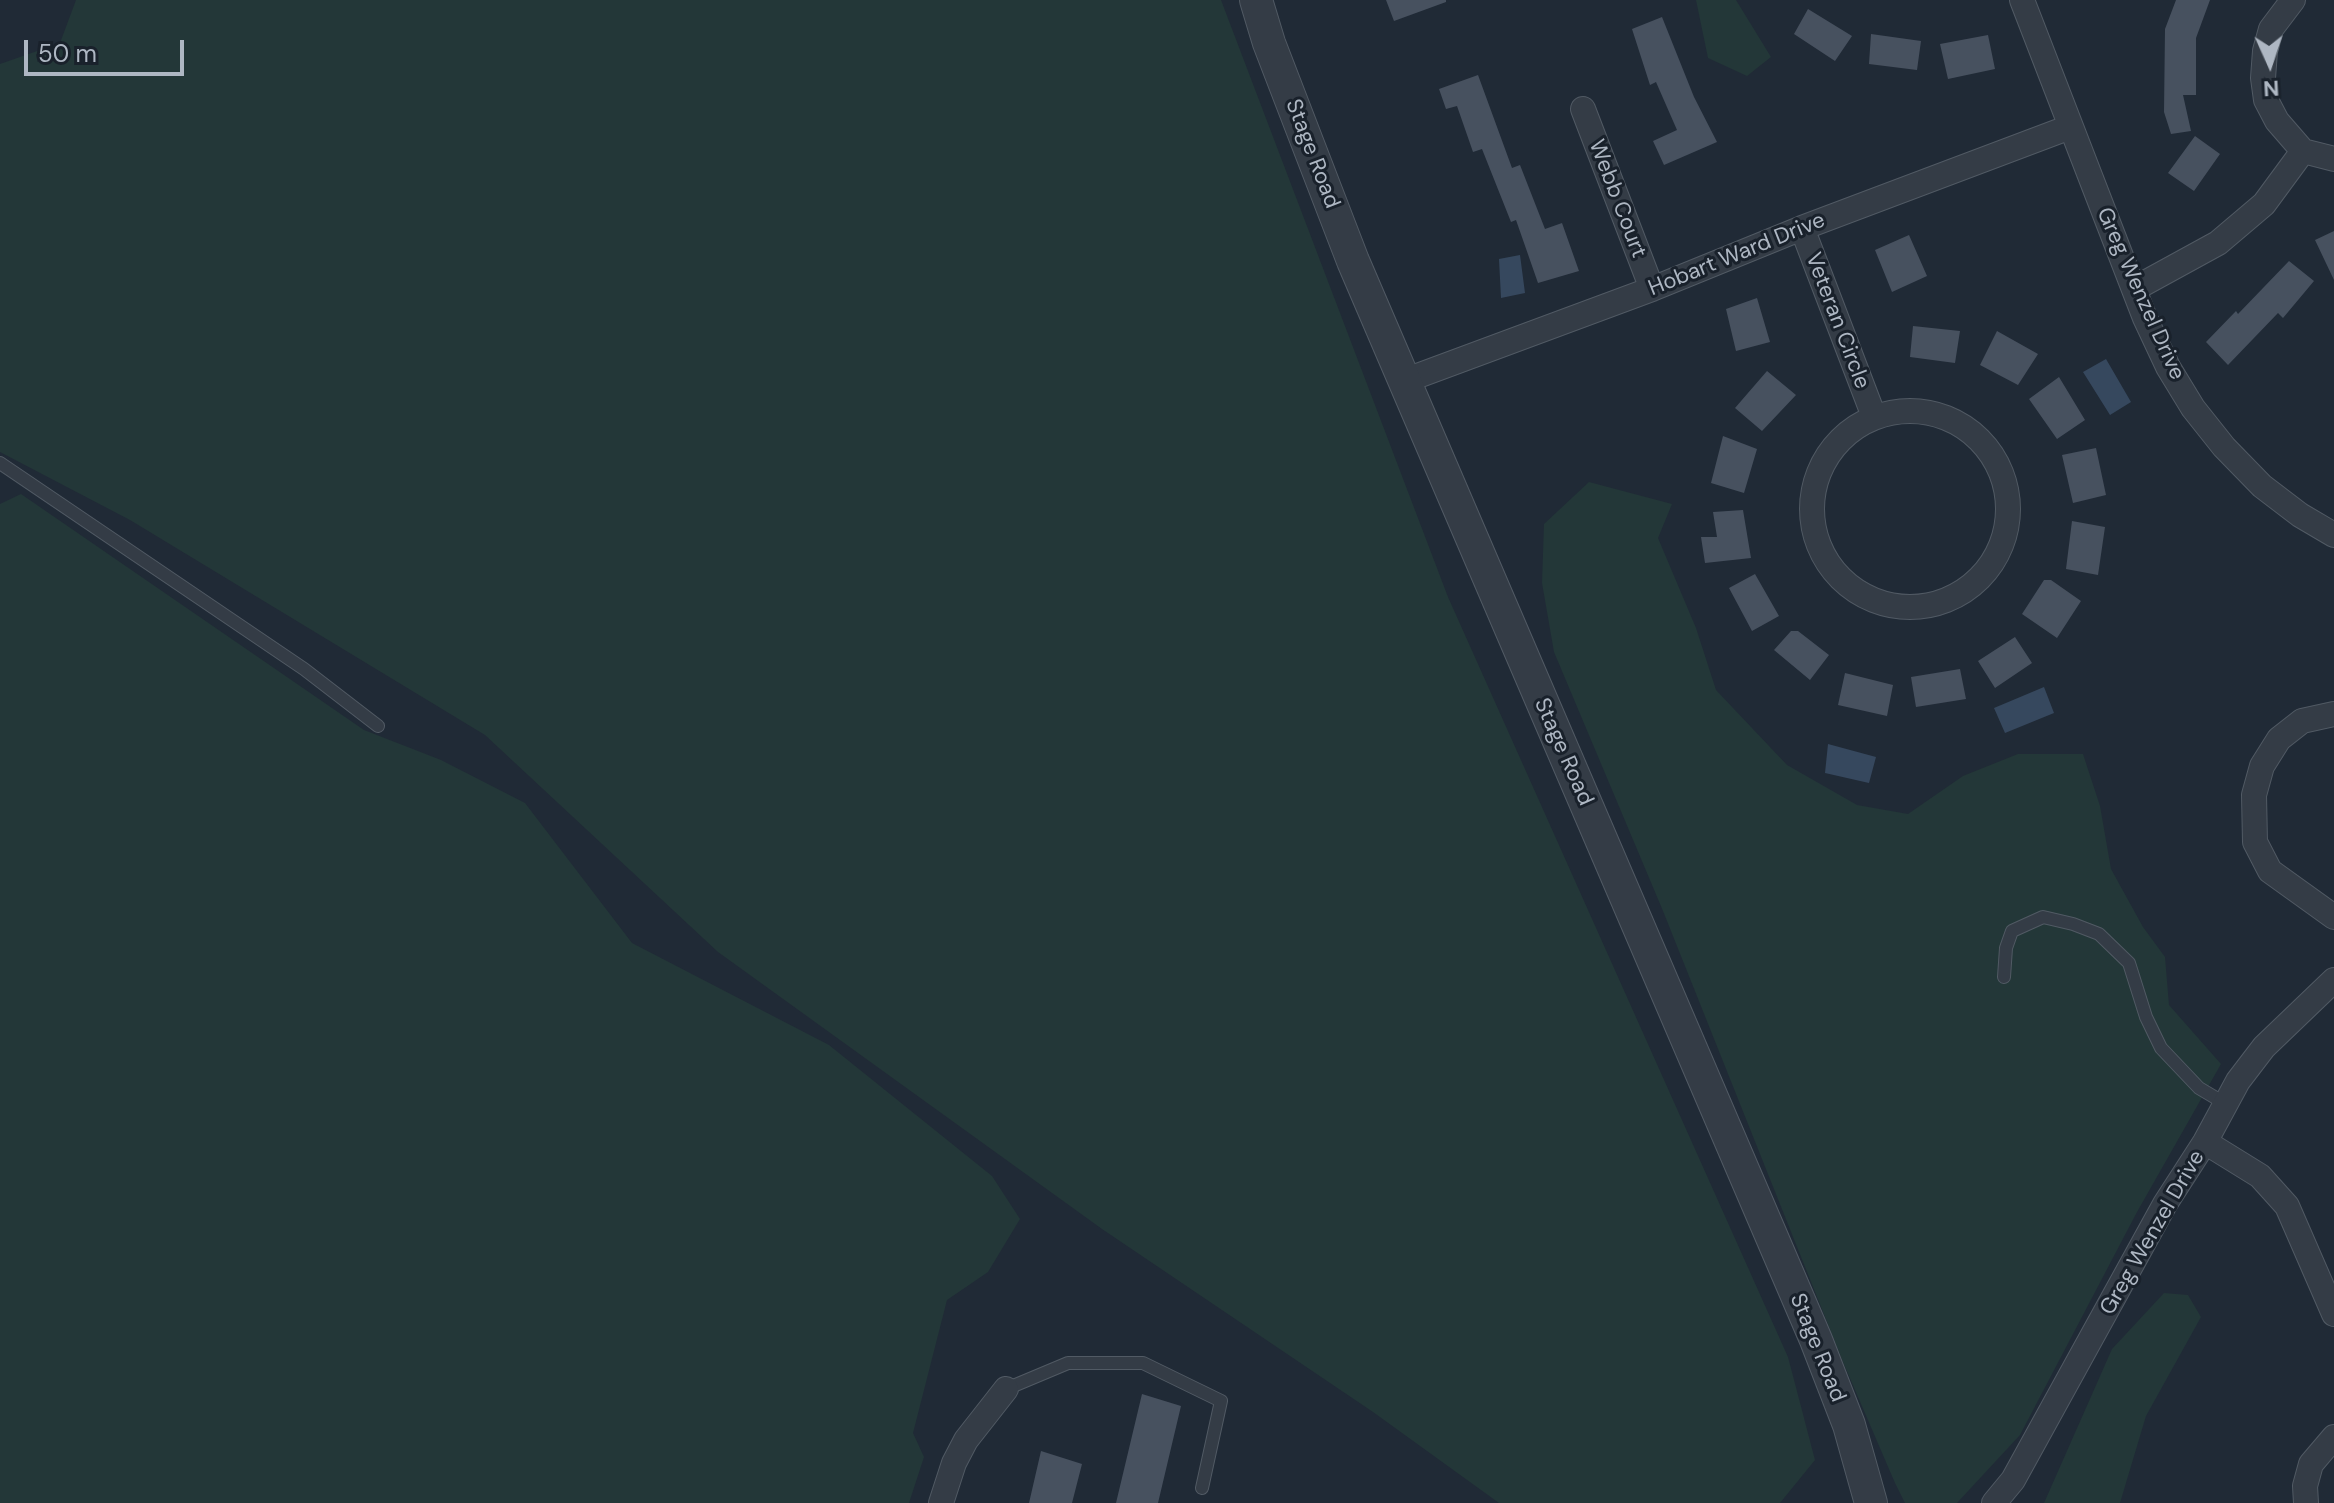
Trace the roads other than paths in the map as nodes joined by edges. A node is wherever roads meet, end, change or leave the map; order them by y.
1 (1256, 0) edge
2 (2022, 0) edge
3 (2293, 0) edge
4 (1583, 109) dead end
5 (2070, 127) junction
6 (2303, 151) junction
7 (2334, 159) edge
8 (1802, 228) junction
9 (1652, 289) junction
10 (2134, 289) junction
11 (1404, 381) junction
12 (1873, 414) junction
13 (0, 463) edge
14 (2334, 535) edge
15 (2334, 714) edge
16 (378, 726) dead end
17 (2334, 917) edge
18 (2004, 977) dead end
19 (2334, 980) edge
20 (2226, 1104) junction
21 (2205, 1142) junction
22 (2334, 1314) edge
23 (1006, 1389) joint
24 (2334, 1437) edge
25 (1202, 1488) dead end
26 (941, 1503) edge
27 (1871, 1503) edge
28 (1994, 1503) edge
29 (2306, 1503) edge

1 - 11 street, Stage Road
2 - 5 street, Greg Wenzel Drive
3 - 6 street
4 - 9 street, Webb Court
5 - 8 street, Hobart Ward Drive
5 - 10 street, Greg Wenzel Drive
6 - 7 street
6 - 10 street
8 - 9 street, Hobart Ward Drive
8 - 12 street, Veteran Circle
9 - 11 street, Hobart Ward Drive
10 - 14 street, Greg Wenzel Drive
11 - 27 street, Stage Road
12 - 12 street
13 - 16 lane
15 - 17 street
18 - 20 lane
19 - 20 street, Greg Wenzel Drive
20 - 21 street, Greg Wenzel Drive
21 - 22 street
21 - 28 street, Greg Wenzel Drive
23 - 25 lane
23 - 26 street
24 - 29 street

